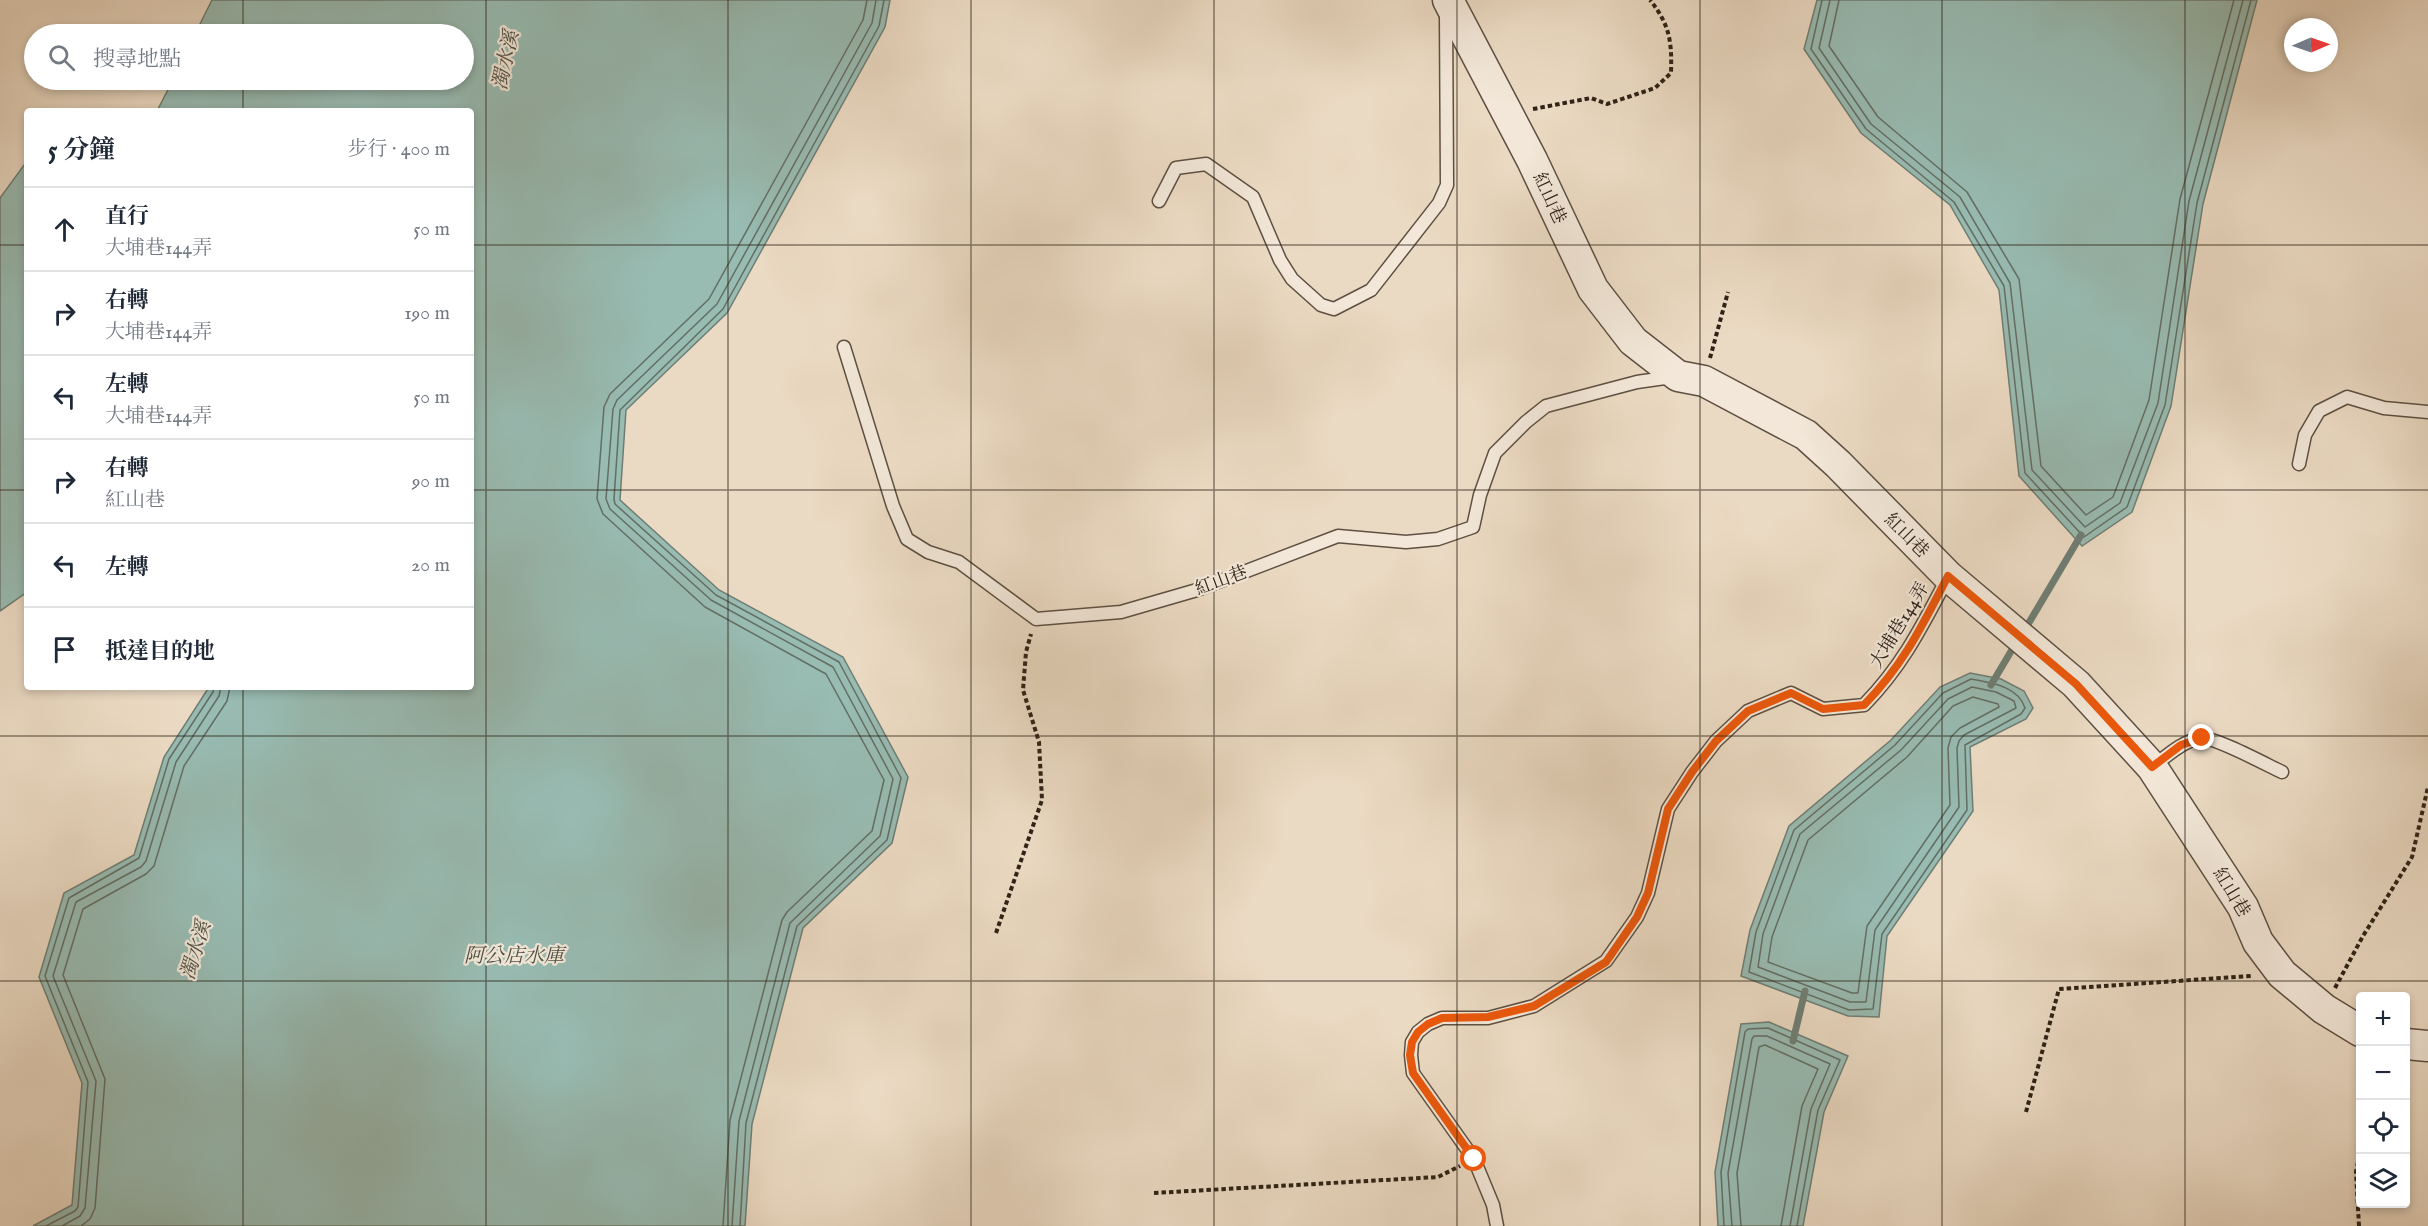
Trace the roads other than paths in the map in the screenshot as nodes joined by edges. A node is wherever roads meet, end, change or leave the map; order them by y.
1 (1447, 0) edge
2 (1159, 201) dead end
3 (844, 347) dead end
4 (1691, 379) junction
5 (2428, 412) edge
6 (2299, 464) dead end
7 (1948, 576) junction
8 (2152, 767) junction
9 (2282, 772) dead end
10 (2356, 1028) edge
11 (2410, 1044) edge
12 (2428, 1046) edge
13 (1497, 1226) edge

1 - 2 lane
1 - 4 street, 紅山巷
3 - 4 lane, 紅山巷
4 - 7 street, 紅山巷
5 - 6 lane
7 - 8 street, 紅山巷
7 - 13 lane, 大埔巷144弄
8 - 9 lane
8 - 10 street, 紅山巷
11 - 12 street

